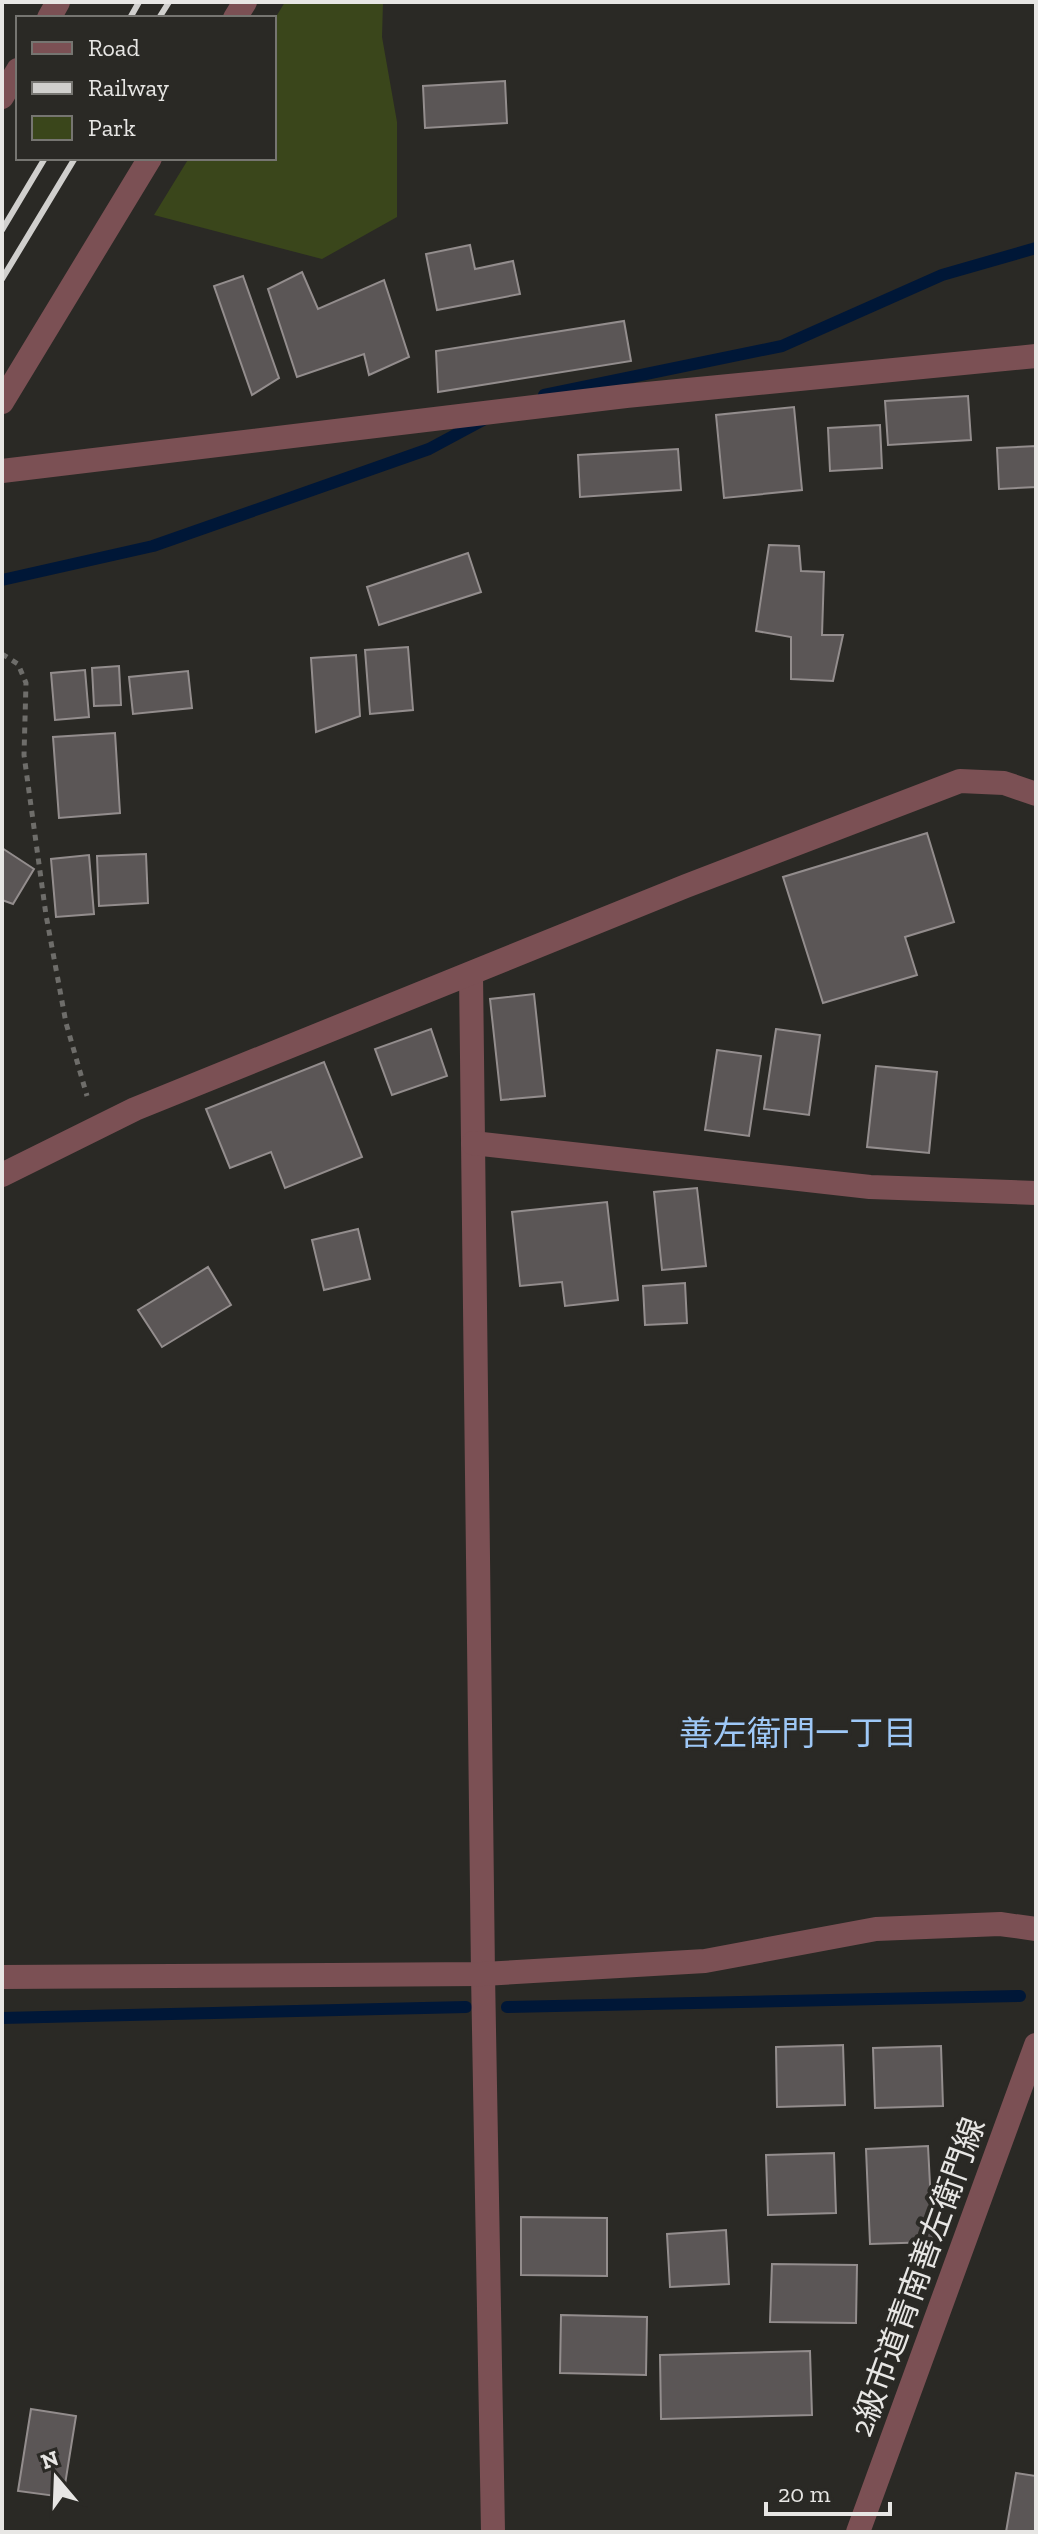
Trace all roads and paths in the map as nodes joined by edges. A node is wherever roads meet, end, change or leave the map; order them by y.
1 (16, 73) edge
2 (2, 97) edge
3 (149, 160) edge
4 (1036, 356) edge
5 (2, 402) edge
6 (2, 471) edge
7 (2, 654) edge
8 (1036, 794) edge
9 (471, 974) junction
10 (96, 1128) junction
11 (473, 1143) junction
12 (2, 1175) edge
13 (1036, 1193) edge
14 (1036, 1929) edge
15 (483, 1974) junction
16 (2, 1977) edge
17 (1036, 2045) edge
18 (493, 2532) edge
19 (858, 2532) edge

1 - 2 street
3 - 5 street
4 - 6 street
7 - 10 path
8 - 9 street
9 - 10 street
9 - 11 street
10 - 12 street
11 - 13 street
11 - 15 street
14 - 15 street
15 - 16 street
15 - 18 street
17 - 19 street, 2級市道青南善左衛門線

